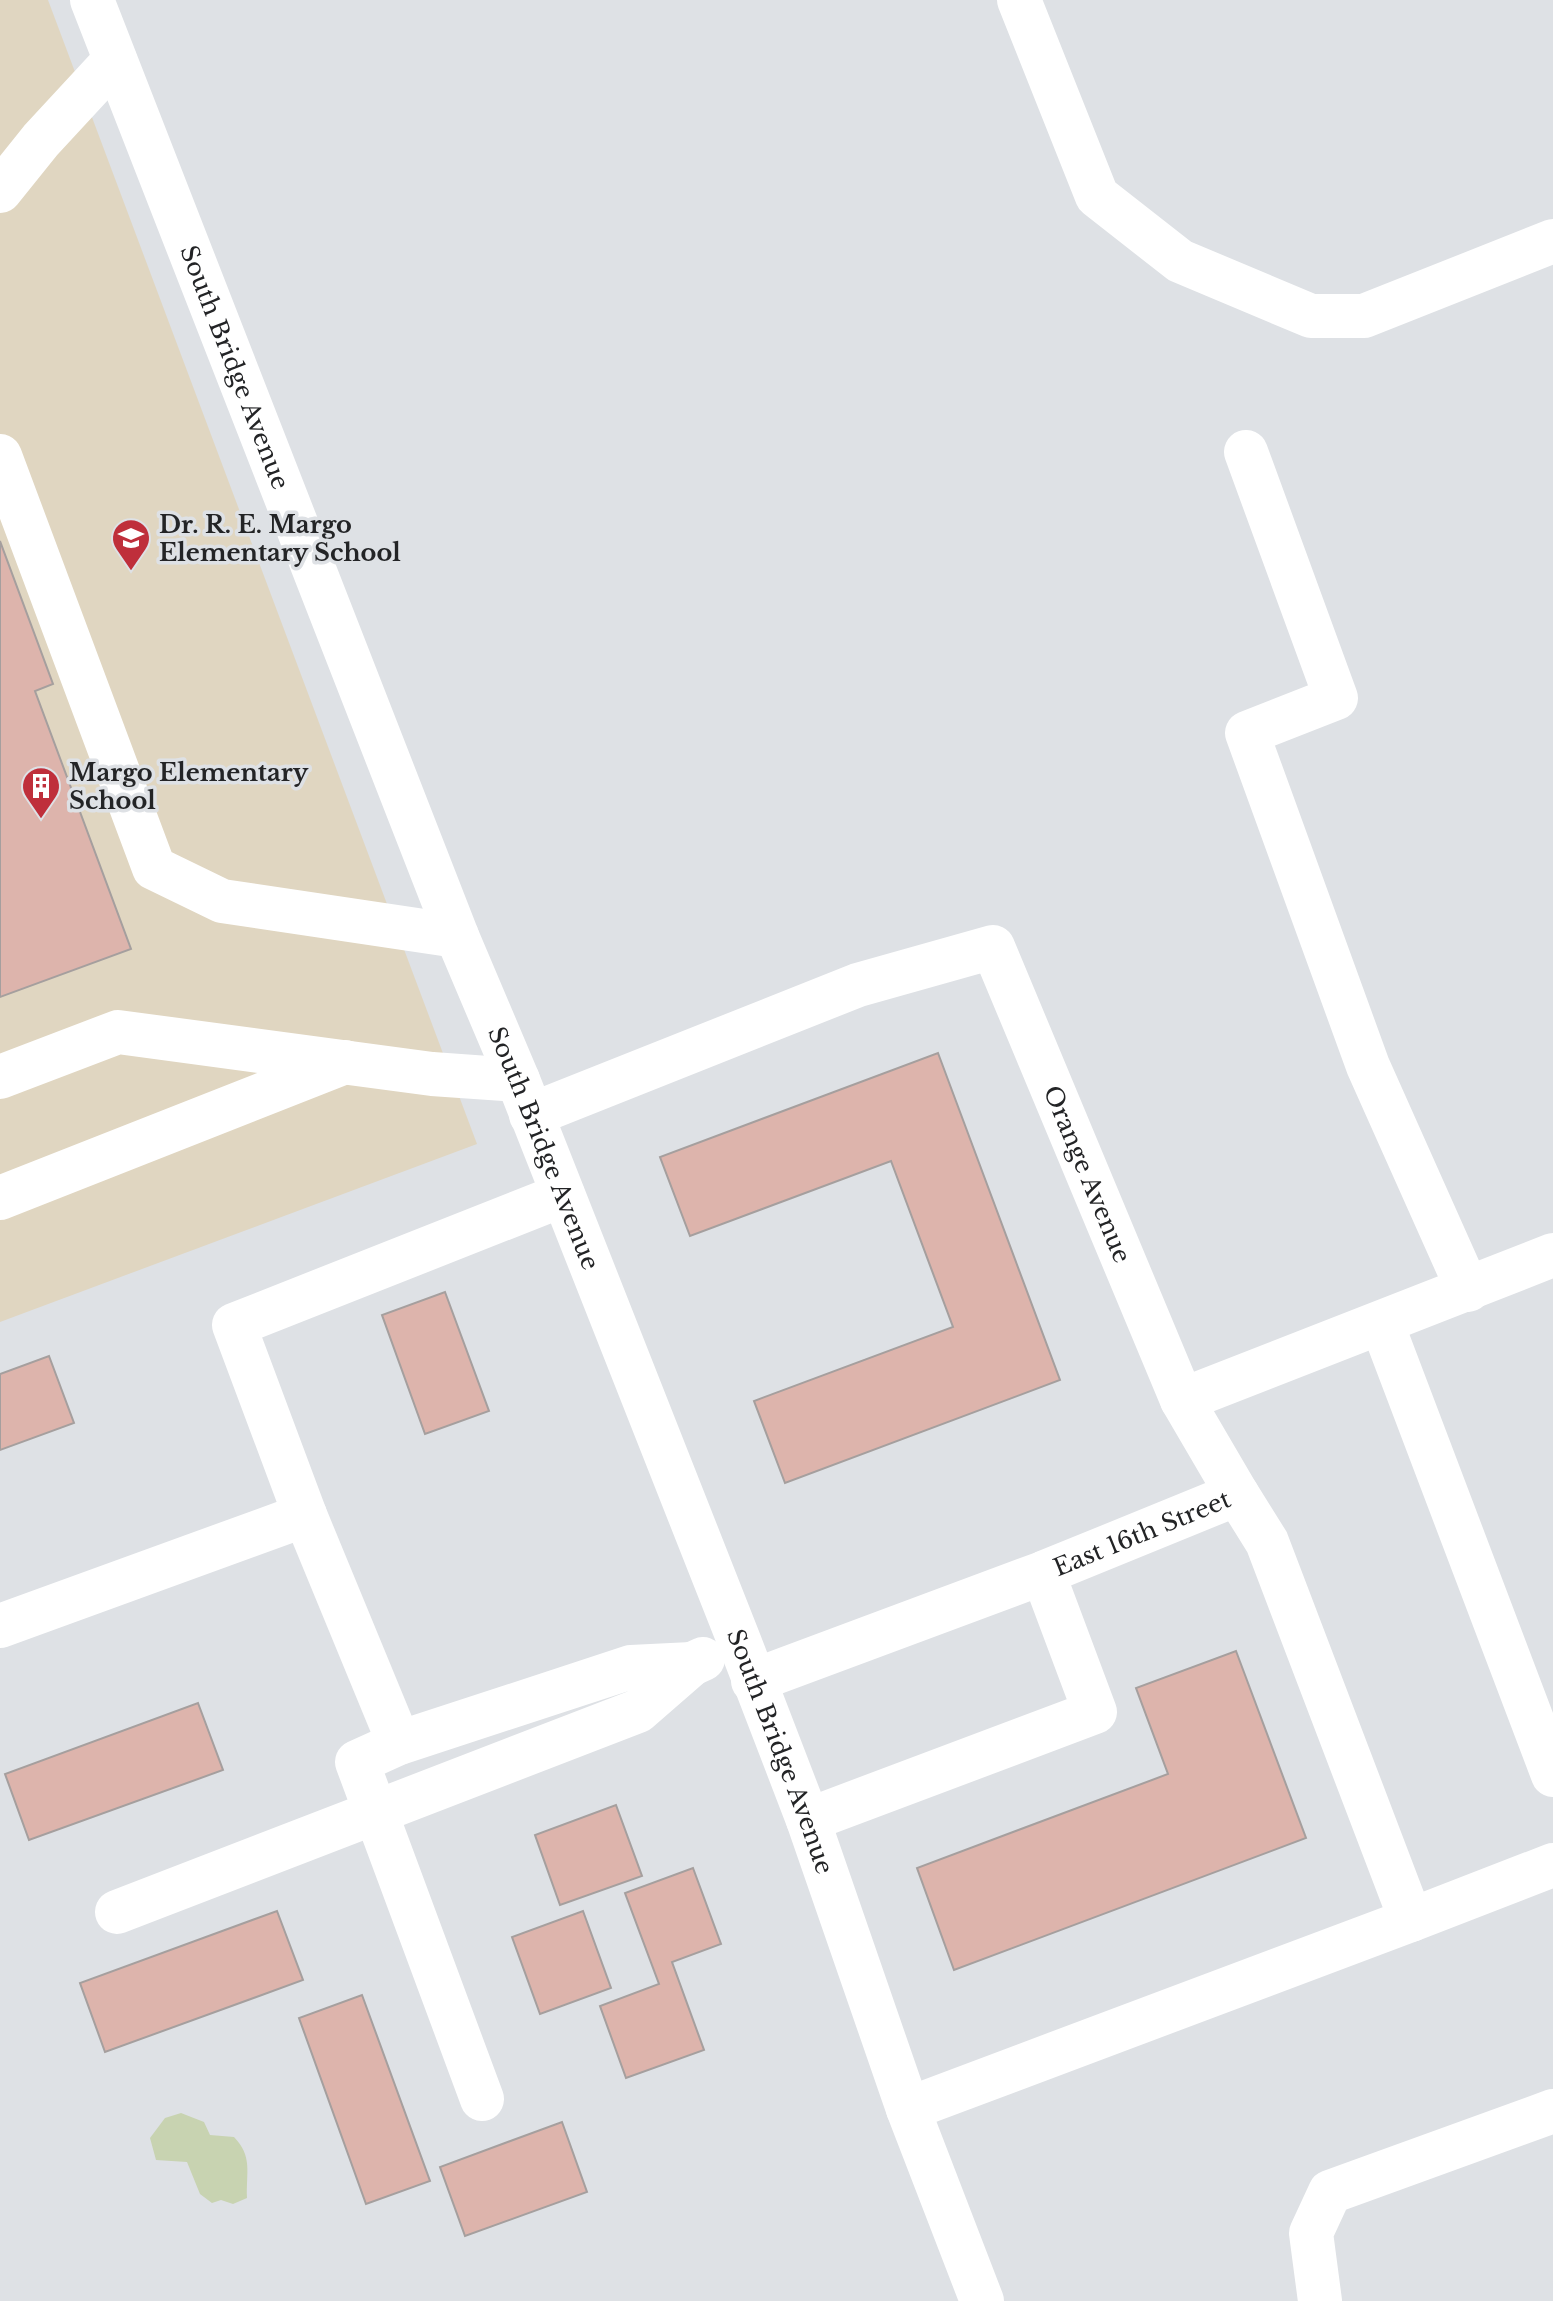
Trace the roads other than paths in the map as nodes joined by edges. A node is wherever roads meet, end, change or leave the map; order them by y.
1 (92, 0) edge
2 (1019, 0) edge
3 (115, 60) junction
4 (0, 191) edge
5 (1553, 241) edge
6 (1246, 452) dead end
7 (0, 456) edge
8 (457, 936) junction
9 (347, 1061) junction
10 (0, 1077) edge
11 (525, 1098) junction
12 (563, 1195) junction
13 (0, 1198) edge
14 (1553, 1255) edge
15 (1468, 1290) junction
16 (1382, 1324) junction
17 (1182, 1400) junction
18 (1237, 1494) junction
19 (305, 1515) junction
20 (1043, 1573) junction
21 (0, 1626) edge
22 (747, 1662) junction
23 (692, 1664) junction
24 (399, 1743) junction
25 (1553, 1775) edge
26 (376, 1810) junction
27 (808, 1820) junction
28 (1553, 1865) edge
29 (117, 1912) dead end
30 (1411, 1920) junction
31 (482, 2099) dead end
32 (908, 2109) junction
33 (1553, 2111) edge
34 (982, 2301) edge
35 (1320, 2301) edge

1 - 3 street, South Bridge Avenue
2 - 5 street
3 - 4 street
3 - 8 street, South Bridge Avenue
6 - 15 street
7 - 8 street
8 - 11 street, South Bridge Avenue
9 - 10 street
9 - 11 street
9 - 13 street
11 - 12 street, South Bridge Avenue
11 - 17 street, Orange Avenue
12 - 19 street
12 - 22 street, South Bridge Avenue
14 - 15 street
15 - 16 street
16 - 17 street
16 - 25 street
17 - 18 street, East 16th Street
18 - 20 street, East 16th Street
18 - 30 street
19 - 21 street
19 - 24 street
20 - 22 street, East 16th Street
20 - 27 street
22 - 23 street, East 16th Street
22 - 27 street, South Bridge Avenue
23 - 24 street
23 - 26 street
24 - 26 street
26 - 29 street
26 - 31 street
27 - 32 street, South Bridge Avenue
28 - 30 street
30 - 32 street
32 - 34 street, South Bridge Avenue
33 - 35 street

